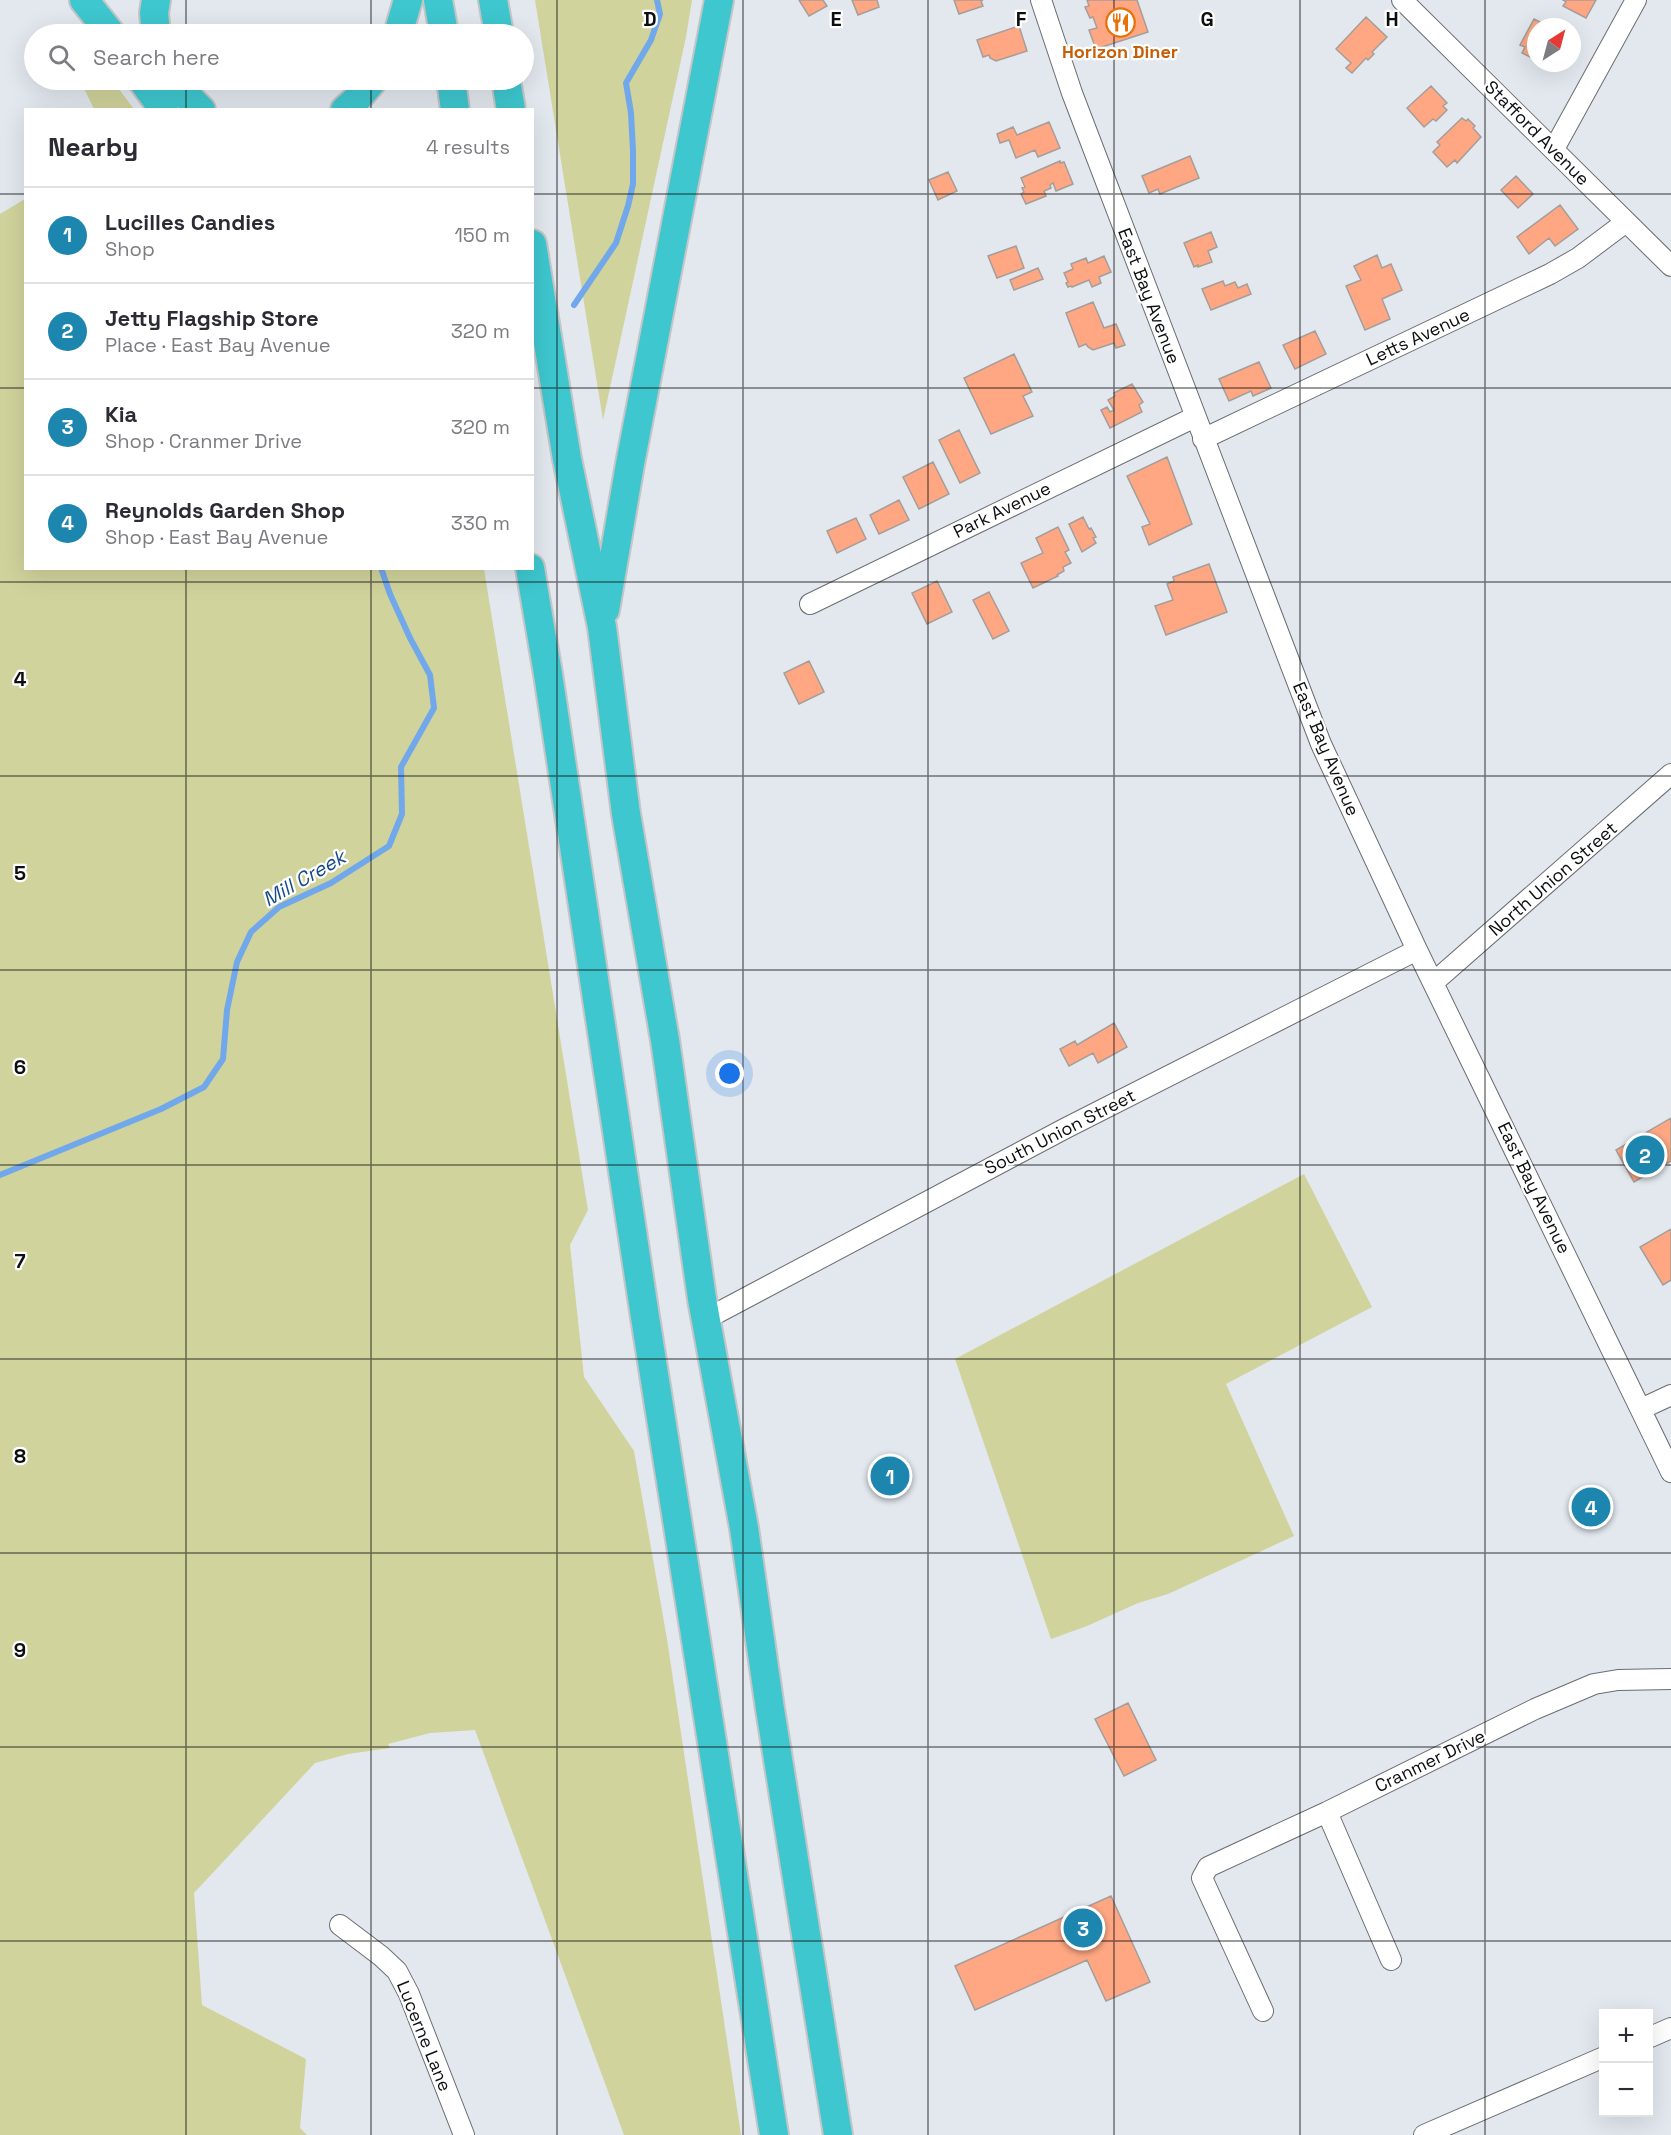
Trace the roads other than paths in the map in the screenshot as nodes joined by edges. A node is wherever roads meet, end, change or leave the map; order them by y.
1 (84, 0) edge
2 (156, 0) edge
3 (408, 0) edge
4 (438, 0) edge
5 (493, 0) edge
6 (719, 0) edge
7 (1041, 0) edge
8 (1402, 0) edge
9 (1636, 0) edge
10 (103, 24) edge
11 (155, 24) edge
12 (401, 24) edge
13 (442, 24) edge
14 (497, 24) edge
15 (149, 90) edge
16 (182, 90) edge
17 (365, 90) edge
18 (452, 90) edge
19 (508, 90) edge
20 (163, 108) edge
21 (199, 108) edge
22 (347, 108) edge
23 (455, 108) edge
24 (511, 108) edge
25 (1554, 149) junction
26 (1626, 222) junction
27 (534, 256) edge
28 (1671, 266) edge
29 (1195, 417) junction
30 (1203, 439) junction
31 (530, 570) edge
32 (810, 604) dead end
33 (602, 627) junction
34 (1671, 774) edge
35 (1417, 950) junction
36 (1434, 982) junction
37 (706, 1319) junction
38 (1671, 1395) edge
39 (1641, 1409) junction
40 (1671, 1472) edge
41 (1671, 1679) edge
42 (1327, 1812) junction
43 (340, 1925) dead end
44 (1391, 1960) dead end
45 (1263, 2011) dead end
46 (1671, 2028) edge
47 (1653, 2036) edge
48 (1599, 2059) edge
49 (769, 2106) junction
50 (464, 2135) edge
51 (765, 2135) edge
52 (774, 2135) edge
53 (838, 2135) edge
54 (1424, 2135) edge

1 - 10 highway
2 - 11 highway
3 - 12 highway
4 - 13 highway
5 - 14 highway
6 - 33 highway
7 - 29 street, East Bay Avenue
8 - 25 street, Stafford Avenue
9 - 25 street
15 - 20 highway
16 - 21 highway
17 - 22 highway
18 - 23 highway
19 - 24 highway
25 - 26 street, Stafford Avenue
26 - 28 street, Stafford Avenue
26 - 30 street, Letts Avenue
27 - 33 highway
29 - 30 street, East Bay Avenue
29 - 32 street, Park Avenue
30 - 35 street, East Bay Avenue
31 - 49 highway
33 - 37 highway
34 - 36 street, North Union Street
35 - 36 street, East Bay Avenue
35 - 37 street, South Union Street
36 - 39 street, East Bay Avenue
37 - 53 highway
38 - 39 street
39 - 40 street, East Bay Avenue
41 - 42 street, Cranmer Drive
42 - 44 street
42 - 45 street, Cranmer Drive
43 - 50 street, Lucerne Lane
46 - 47 street
48 - 54 street
49 - 51 highway
49 - 52 highway

